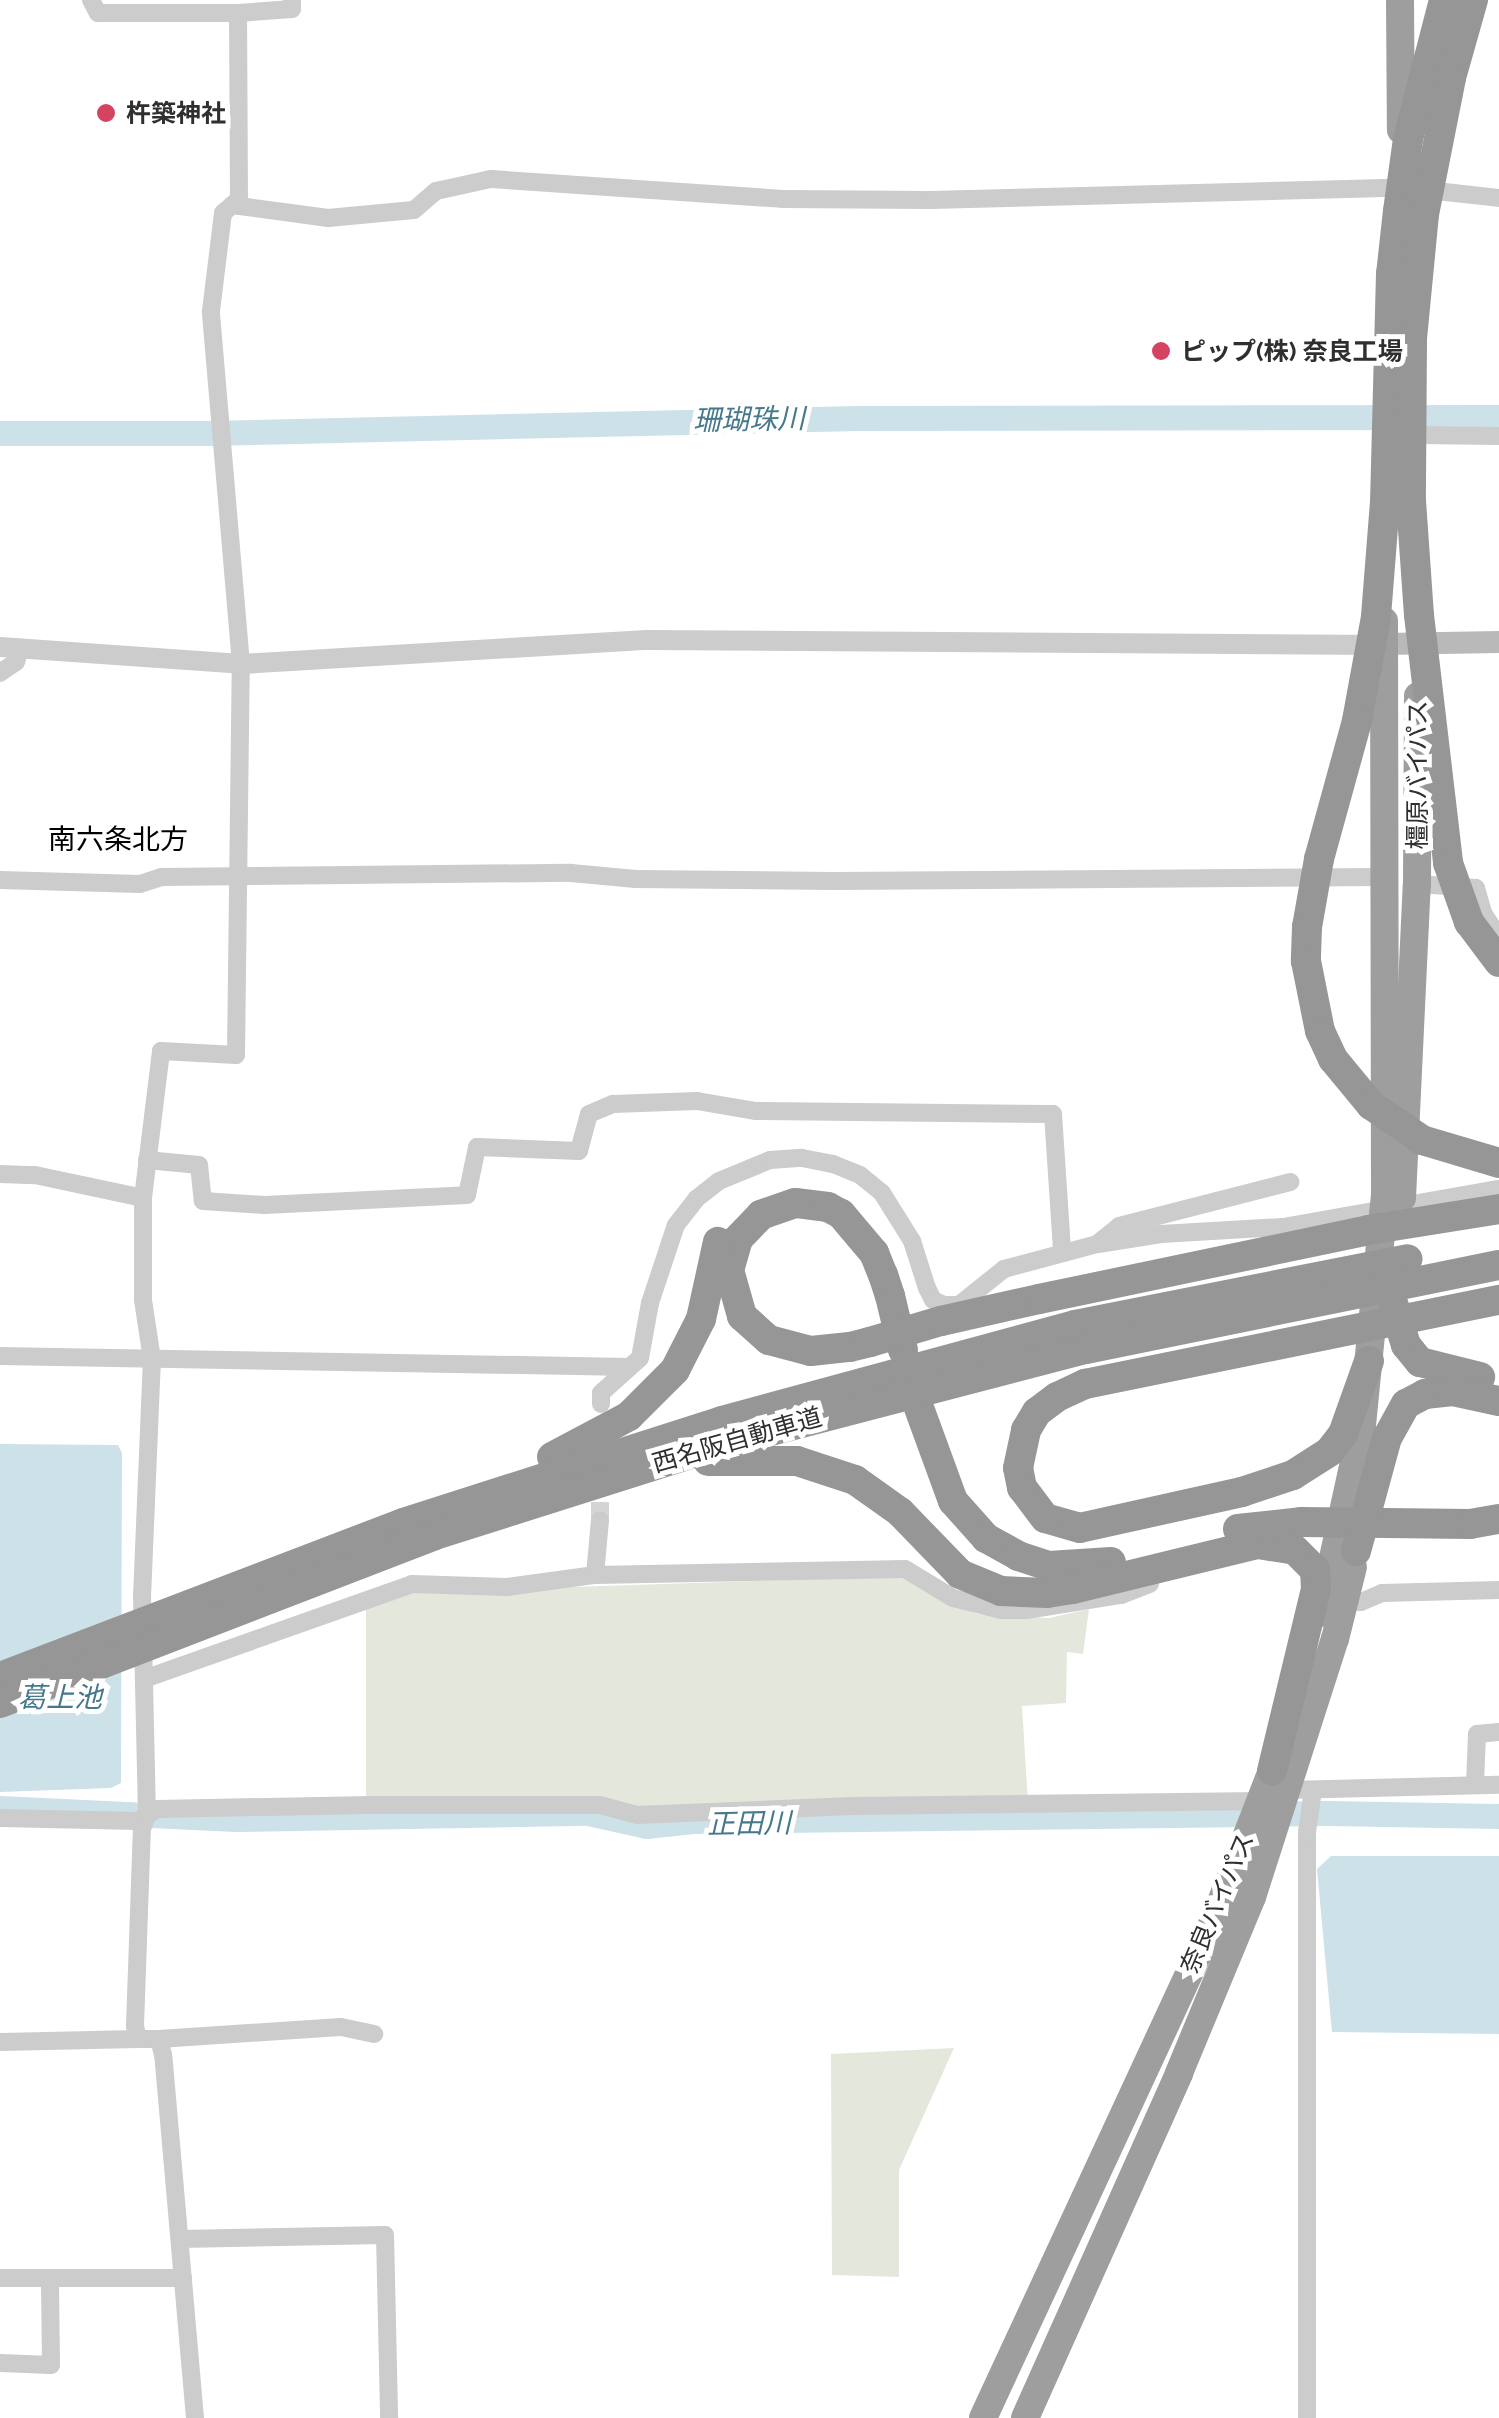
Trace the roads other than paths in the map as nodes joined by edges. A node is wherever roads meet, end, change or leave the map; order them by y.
1 (92, 0) edge
2 (292, 0) edge
3 (1400, 0) edge
4 (1435, 0) edge
5 (1444, 0) edge
6 (1470, 0) edge
7 (238, 14) junction
8 (1402, 130) junction
9 (1394, 188) junction
10 (1427, 190) junction
11 (1499, 198) edge
12 (232, 206) junction
13 (1418, 432) junction
14 (1499, 436) edge
15 (1398, 558) junction
16 (1418, 640) junction
17 (1499, 642) edge
18 (1384, 644) junction
19 (10, 648) edge
20 (241, 664) junction
21 (0, 673) edge
22 (235, 877) junction
23 (1384, 878) junction
24 (0, 880) edge
25 (1416, 884) junction
26 (1476, 888) junction
27 (1499, 889) edge
28 (1499, 938) edge
29 (1499, 962) edge
30 (146, 1160) junction
31 (1499, 1163) edge
32 (0, 1174) edge
33 (1290, 1182) dead end
34 (1499, 1189) edge
35 (144, 1198) junction
36 (1499, 1208) edge
37 (1423, 1211) junction
38 (1368, 1222) junction
39 (1097, 1244) junction
40 (1499, 1244) edge
41 (1062, 1250) junction
42 (1499, 1265) edge
43 (1407, 1289) junction
44 (1499, 1300) edge
45 (0, 1356) edge
46 (152, 1359) junction
47 (1369, 1361) junction
48 (629, 1367) junction
49 (1499, 1383) edge
50 (886, 1386) junction
51 (1499, 1401) edge
52 (601, 1404) dead end
53 (926, 1406) dead end
54 (1499, 1502) edge
55 (1387, 1516) junction
56 (1499, 1519) edge
57 (600, 1520) tunnel mouth
58 (1240, 1521) junction
59 (403, 1523) junction
60 (435, 1535) junction
61 (1166, 1539) junction
62 (1356, 1551) junction
63 (596, 1575) junction
64 (1150, 1584) dead end
65 (1499, 1590) edge
66 (1344, 1601) junction
67 (170, 1622) junction
68 (0, 1677) edge
69 (144, 1679) junction
70 (0, 1703) edge
71 (1499, 1732) edge
72 (1291, 1784) junction
73 (1475, 1784) junction
74 (1499, 1785) edge
75 (1260, 1800) junction
76 (147, 1816) junction
77 (0, 1818) edge
78 (374, 2034) dead end
79 (138, 2039) junction
80 (159, 2039) junction
81 (0, 2042) edge
82 (180, 2240) junction
83 (0, 2278) edge
84 (50, 2278) junction
85 (183, 2278) junction
86 (0, 2362) edge
87 (196, 2418) edge
88 (389, 2418) edge
89 (982, 2418) edge
90 (1025, 2418) edge
91 (1307, 2418) edge

1 - 7 street
2 - 7 street
3 - 8 highway
4 - 8 highway, 橿原バイパス
5 - 15 highway
6 - 10 highway, 橿原バイパス
6 - 15 highway
7 - 12 street
8 - 9 highway, 橿原バイパス
9 - 12 street
9 - 18 highway, 橿原バイパス
10 - 11 street
10 - 13 highway, 橿原バイパス
12 - 20 street
13 - 14 street
13 - 16 highway, 橿原バイパス
15 - 29 highway
15 - 31 highway
16 - 17 main road
16 - 18 main road
16 - 25 highway, 橿原バイパス
18 - 20 street
18 - 23 highway, 橿原バイパス
19 - 20 street
19 - 21 street
20 - 22 street
22 - 23 street
22 - 24 street
22 - 30 street
23 - 47 highway, 橿原バイパス
25 - 26 street
25 - 43 highway, 橿原バイパス
26 - 27 street
26 - 28 street
30 - 35 street
30 - 41 street
32 - 35 street
33 - 39 street
34 - 37 street
35 - 46 street
36 - 37 highway
37 - 38 highway
38 - 39 street
38 - 59 highway
39 - 41 street
40 - 43 highway, 西名阪自動車道
41 - 48 street
42 - 43 highway, 西名阪自動車道
43 - 44 highway
43 - 49 highway
43 - 50 highway, 西名阪自動車道
43 - 61 highway
43 - 62 highway, 橿原バイパス
45 - 46 street
46 - 48 street
46 - 69 street
47 - 58 highway
47 - 72 highway, 奈良バイパス
48 - 52 street
50 - 59 highway, 西名阪自動車道
50 - 60 highway, 西名阪自動車道
51 - 62 highway
53 - 61 highway
54 - 55 highway
55 - 56 highway
55 - 58 highway
57 - 63 street
58 - 61 highway
58 - 61 highway
58 - 61 highway
58 - 72 highway
59 - 67 highway, 西名阪自動車道
60 - 61 highway
60 - 67 highway, 西名阪自動車道
62 - 66 highway, 奈良バイパス
63 - 64 street
63 - 69 street
65 - 66 street
66 - 72 highway, 奈良バイパス
67 - 68 highway, 西名阪自動車道
67 - 70 highway, 西名阪自動車道
69 - 76 street
71 - 73 street
72 - 73 street
72 - 75 highway, 奈良バイパス
72 - 90 highway, 奈良バイパス
72 - 91 street
73 - 74 street
75 - 76 street
75 - 89 highway, 奈良バイパス
76 - 77 street
76 - 79 street
78 - 80 street
79 - 80 street
79 - 81 street
80 - 82 street
82 - 85 street
82 - 88 street
83 - 84 street
84 - 85 street
84 - 86 street
85 - 87 street

